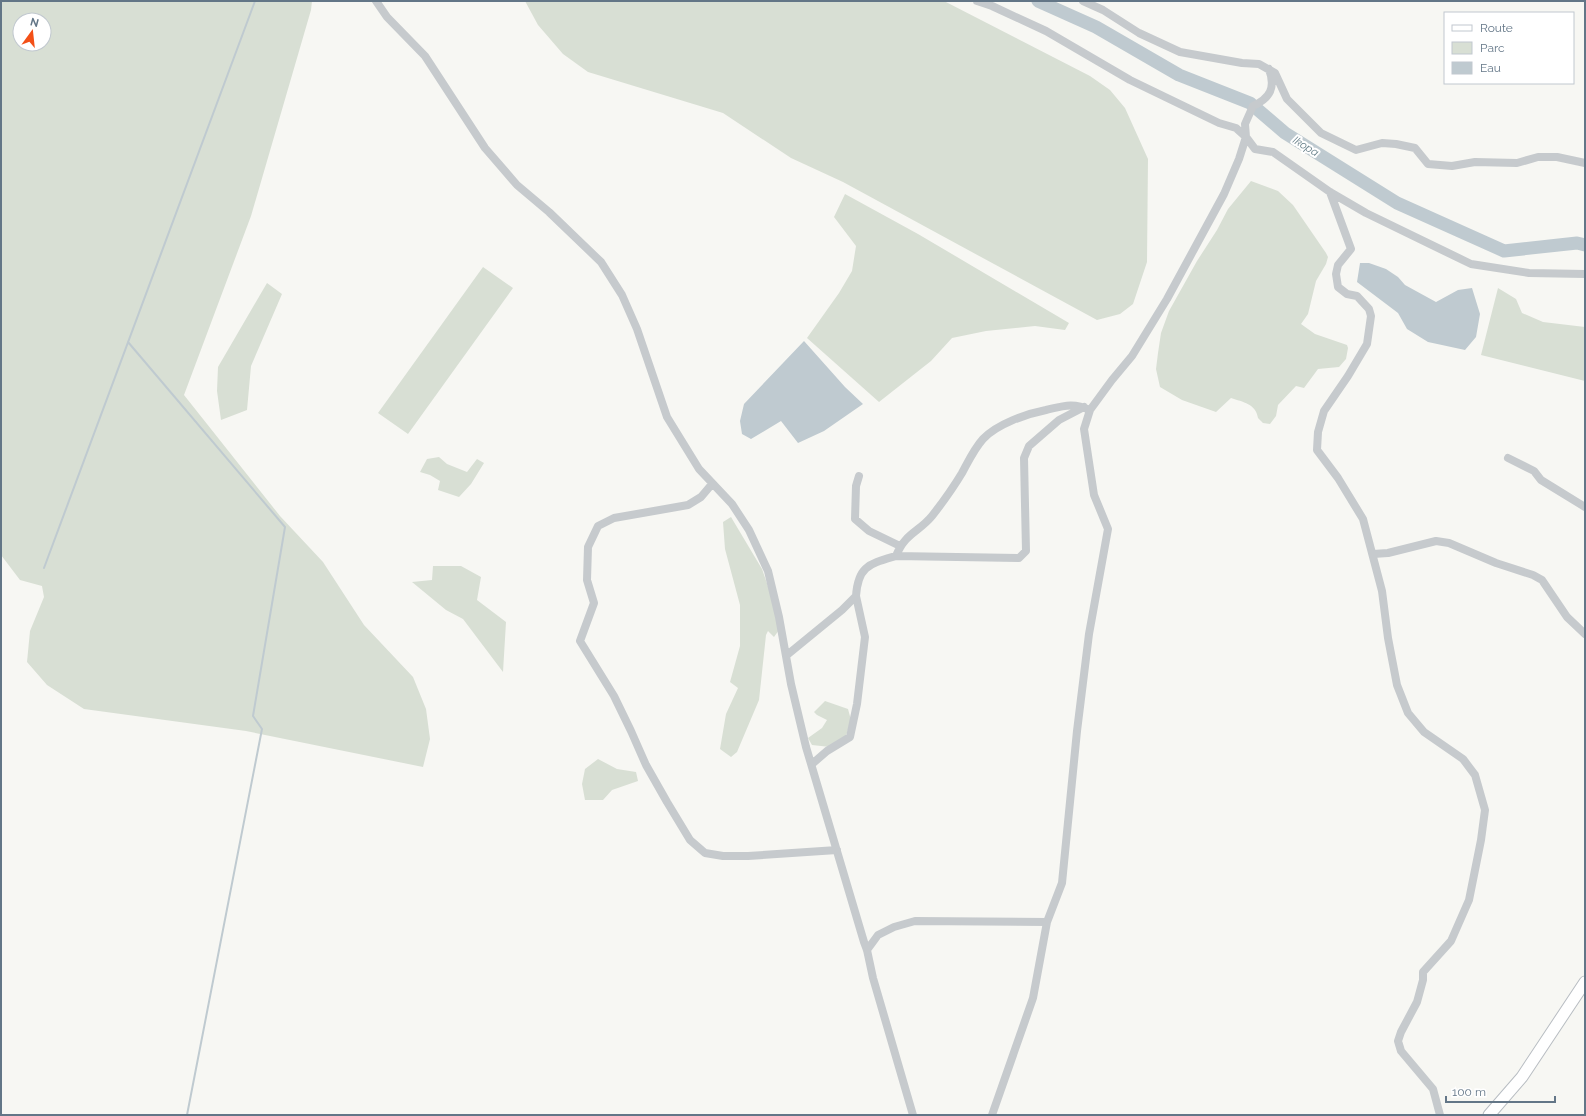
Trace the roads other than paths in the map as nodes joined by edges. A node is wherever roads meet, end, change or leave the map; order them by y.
1 (376, 1) edge
2 (977, 1) edge
3 (1083, 1) edge
4 (1269, 70) junction
5 (1271, 91) junction
6 (1284, 91) junction
7 (1246, 137) junction
8 (1585, 163) edge
9 (1330, 192) junction
10 (1585, 274) edge
11 (1087, 409) junction
12 (1508, 458) dead end
13 (859, 476) dead end
14 (712, 484) junction
15 (1585, 507) edge
16 (900, 546) junction
17 (1373, 554) junction
18 (896, 556) junction
19 (856, 596) junction
20 (1585, 634) edge
21 (787, 655) junction
22 (812, 764) junction
23 (837, 850) junction
24 (1047, 922) junction
25 (867, 950) junction
26 (1585, 982) edge
27 (913, 1115) edge
28 (992, 1115) edge
29 (1440, 1115) edge
30 (1489, 1115) edge

1 - 14 street
2 - 7 street
3 - 4 street
4 - 5 street
4 - 6 street
5 - 6 street
5 - 7 street
6 - 8 street
7 - 9 street
7 - 11 street
9 - 10 street
9 - 17 street
11 - 16 street
11 - 18 street
11 - 24 street
12 - 15 street
13 - 16 street
14 - 21 street
14 - 23 street
16 - 18 street
17 - 20 street
17 - 29 street
18 - 19 street
19 - 21 street
19 - 22 street
21 - 22 street
22 - 23 street
23 - 25 street
24 - 25 street
24 - 28 street
25 - 27 street
26 - 30 street

